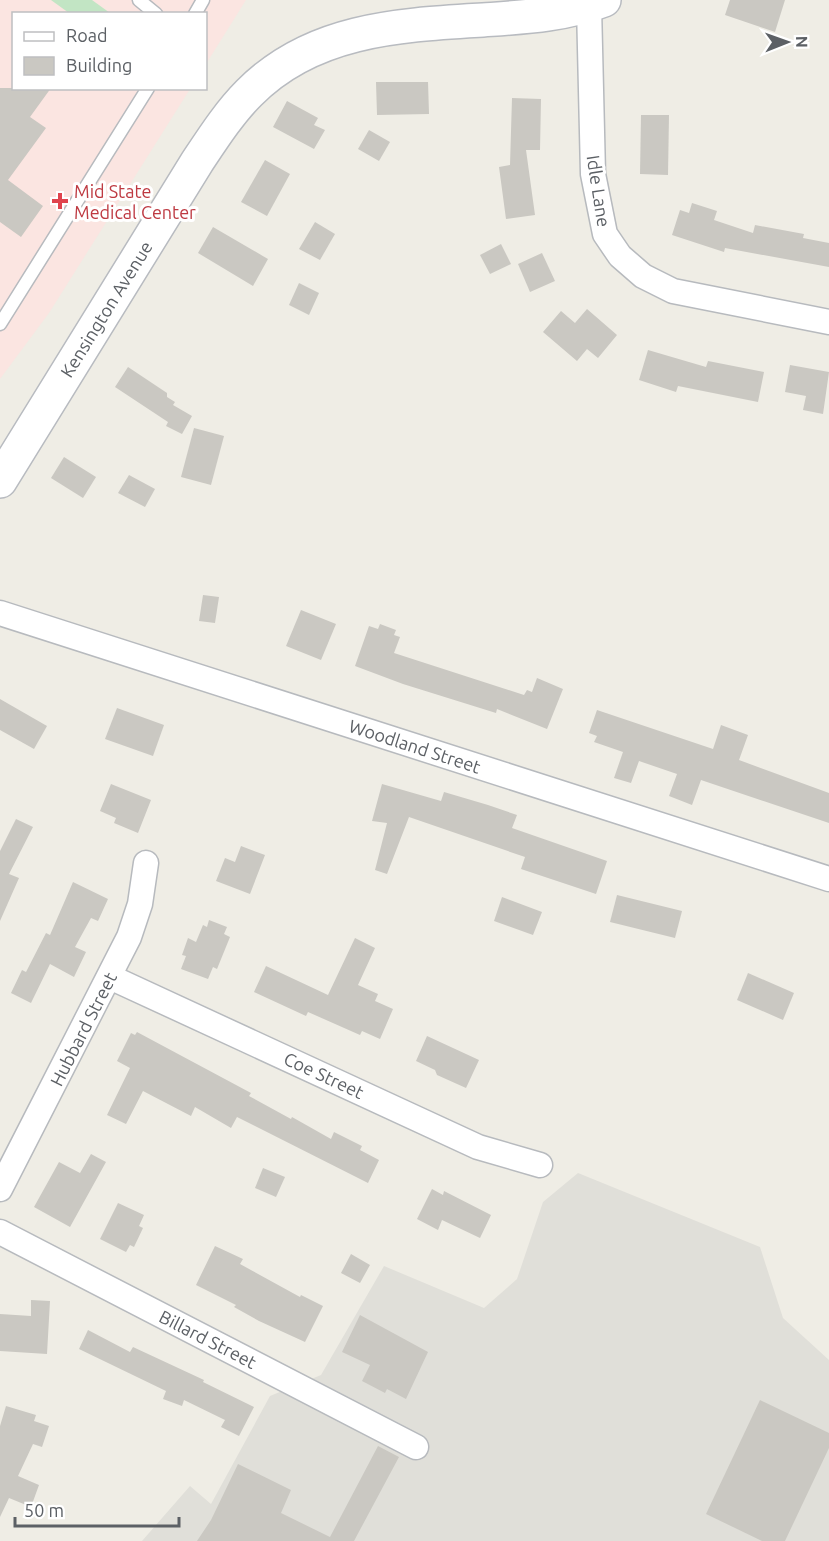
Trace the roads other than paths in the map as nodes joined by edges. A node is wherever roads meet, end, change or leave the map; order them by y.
1 (139, 0) edge
2 (596, 3) edge
3 (154, 12) edge
4 (147, 90) edge
5 (829, 322) edge
6 (0, 324) edge
7 (0, 481) edge
8 (0, 613) edge
9 (146, 863) dead end
10 (829, 879) edge
11 (111, 977) junction
12 (540, 1165) dead end
13 (0, 1189) edge
14 (0, 1232) edge
15 (416, 1447) dead end

1 - 3 lane
2 - 5 street, Idle Lane
2 - 7 main road, Kensington Avenue
4 - 6 lane
8 - 10 street, Woodland Street
9 - 11 street, Hubbard Street
11 - 12 street, Coe Street
11 - 13 street, Hubbard Street
14 - 15 street, Billard Street

